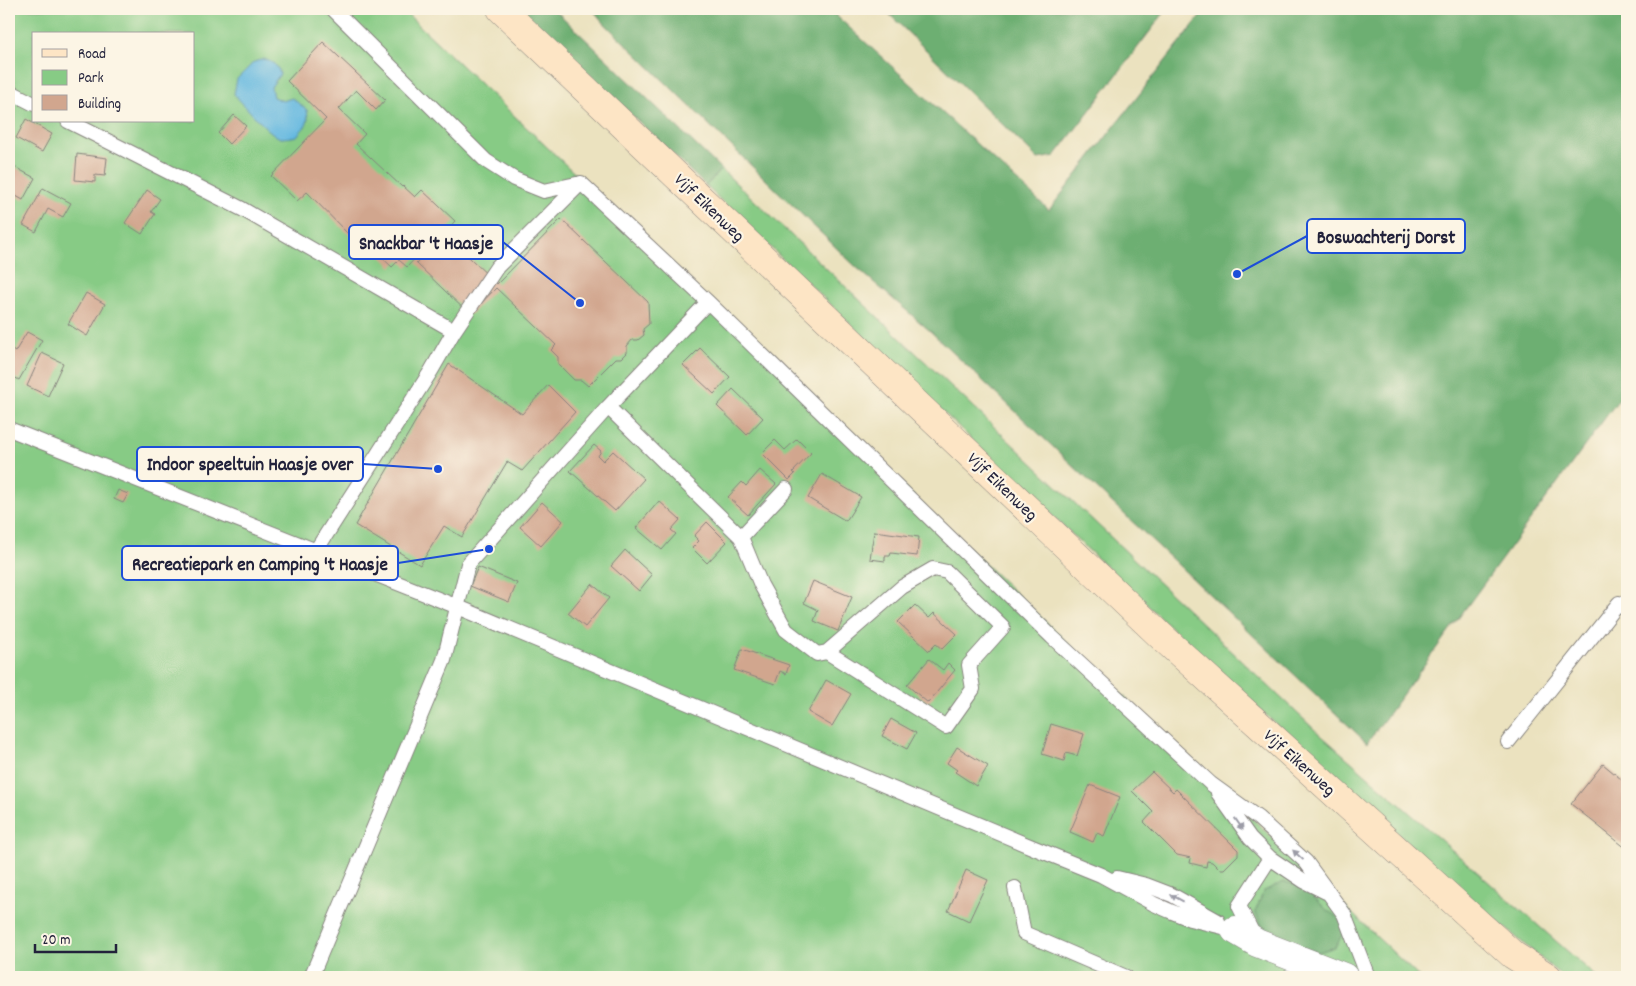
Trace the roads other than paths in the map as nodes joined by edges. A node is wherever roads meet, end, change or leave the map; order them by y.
1 (333, 9) edge
2 (501, 9) edge
3 (9, 91) edge
4 (32, 103) edge
5 (70, 122) edge
6 (582, 183) junction
7 (708, 302) junction
8 (454, 331) junction
9 (608, 407) junction
10 (9, 429) edge
11 (786, 489) dead end
12 (741, 537) junction
13 (315, 552) junction
14 (458, 607) junction
15 (1627, 610) edge
16 (827, 652) junction
17 (1508, 742) dead end
18 (1211, 784) junction
19 (1270, 858) junction
20 (1015, 888) dead end
21 (1329, 893) junction
22 (1246, 937) junction
23 (1513, 955) junction
24 (310, 977) edge
25 (1126, 977) edge
26 (1344, 977) edge
27 (1368, 977) edge
28 (1528, 977) edge
29 (1548, 977) edge

1 - 6 lane
2 - 23 main road, Vijf Eikenweg
3 - 4 lane
5 - 8 lane
6 - 7 lane
6 - 8 lane
7 - 9 lane
7 - 18 lane
8 - 13 lane
9 - 12 lane
9 - 14 lane
10 - 13 lane
11 - 12 lane
12 - 16 lane
13 - 14 lane
14 - 22 lane
14 - 24 lane
15 - 17 lane
16 - 16 lane
18 -> 19 lane
21 -> 18 lane
19 - 21 lane
19 - 22 lane
20 - 25 lane
21 - 27 lane
22 - 26 street
23 - 28 main road, Vijf Eikenweg
23 - 29 main road, Vijf Eikenweg

